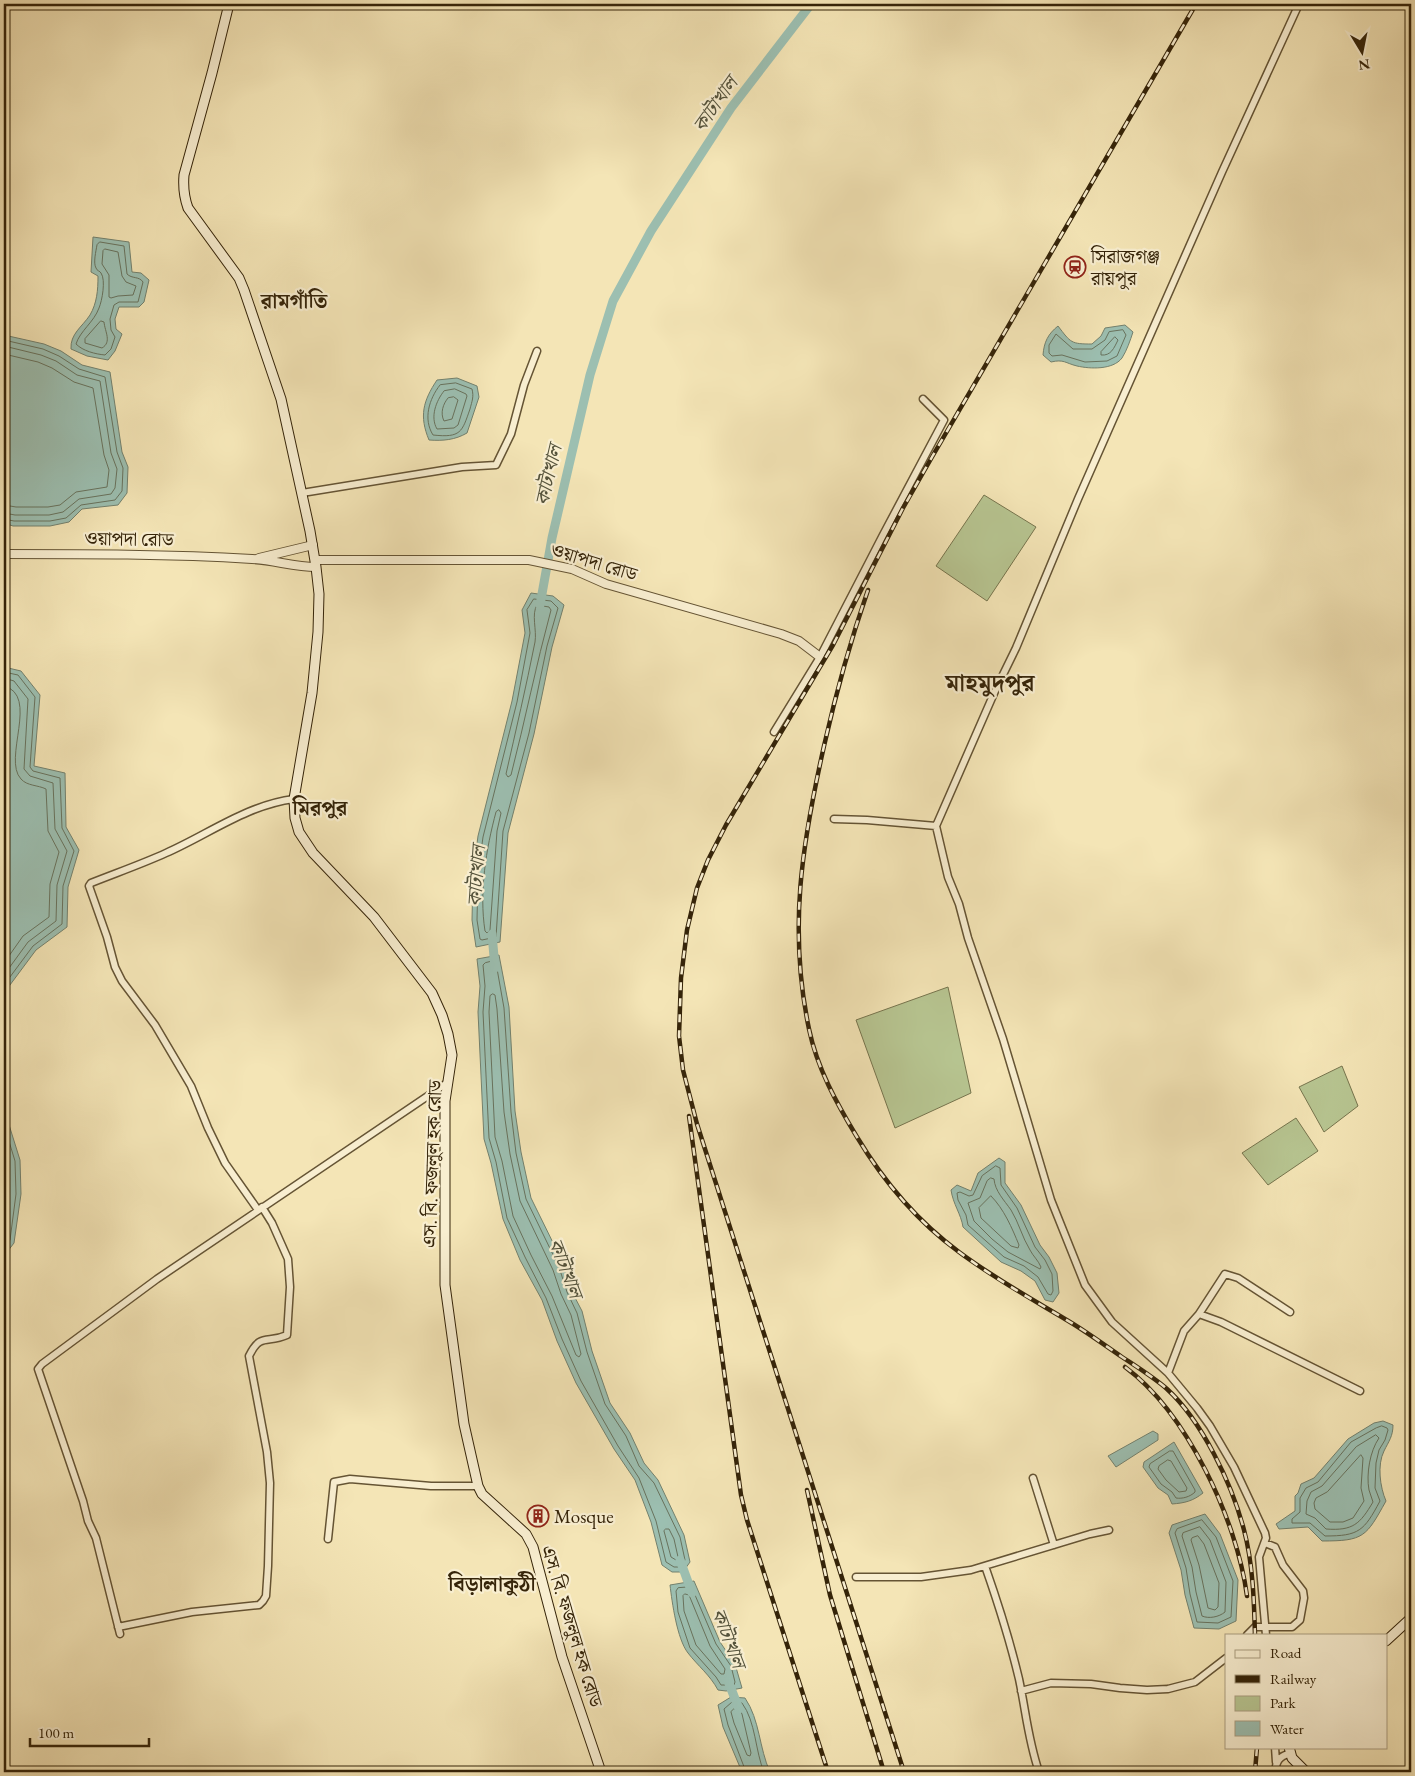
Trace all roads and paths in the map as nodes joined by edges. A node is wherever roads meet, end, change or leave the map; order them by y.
1 (228, 4) edge
2 (1299, 4) edge
3 (537, 351) dead end
4 (923, 399) dead end
5 (302, 493) junction
6 (313, 545) junction
7 (4, 554) edge
8 (254, 559) junction
9 (316, 564) junction
10 (820, 657) junction
11 (774, 732) dead end
12 (294, 799) junction
13 (834, 819) dead end
14 (936, 826) junction
15 (447, 1083) junction
16 (260, 1208) junction
17 (1290, 1312) dead end
18 (1199, 1314) junction
19 (1168, 1373) junction
20 (1360, 1391) dead end
21 (1033, 1478) dead end
22 (478, 1486) junction
23 (1109, 1530) dead end
24 (328, 1539) dead end
25 (1265, 1543) junction
26 (1054, 1545) junction
27 (985, 1566) junction
28 (856, 1577) dead end
29 (1411, 1618) edge
30 (1265, 1626) junction
31 (1248, 1634) edge
32 (1266, 1634) edge
33 (1388, 1639) edge
34 (1225, 1659) edge
35 (1021, 1691) junction
36 (1275, 1748) edge
37 (1289, 1751) edge
38 (1276, 1764) junction
39 (601, 1772) edge
40 (1039, 1772) edge
41 (1276, 1772) edge
42 (1306, 1772) edge

1 - 5 main road, এস. বি. ফজলুল হক রোড
2 - 14 street
3 - 5 street
4 - 10 street
5 - 6 main road, এস. বি. ফজলুল হক রোড
6 - 8 street, ওয়াপদা রোড
6 - 9 main road, এস. বি. ফজলুল হক রোড
7 - 8 street, ওয়াপদা রোড
8 - 9 street, ওয়াপদা রোড
9 - 10 street, ওয়াপদা রোড
9 - 12 main road, এস. বি. ফজলুল হক রোড
10 - 11 street
12 - 15 main road, এস. বি. ফজলুল হক রোড
12 - 16 street
13 - 14 street
14 - 19 street
15 - 16 street
15 - 22 main road, এস. বি. ফজলুল হক রোড
16 - 16 street
17 - 18 street
18 - 19 street
18 - 20 street
19 - 25 street
21 - 26 street
22 - 24 street
22 - 39 main road, এস. বি. ফজলুল হক রোড
23 - 26 street
25 - 30 street
25 - 30 street
26 - 27 street
27 - 28 street
27 - 35 street
29 - 33 main road
30 - 31 street
30 - 32 street
34 - 35 street
35 - 40 street
36 - 38 street
37 - 38 street
37 - 42 main road
38 - 41 street

